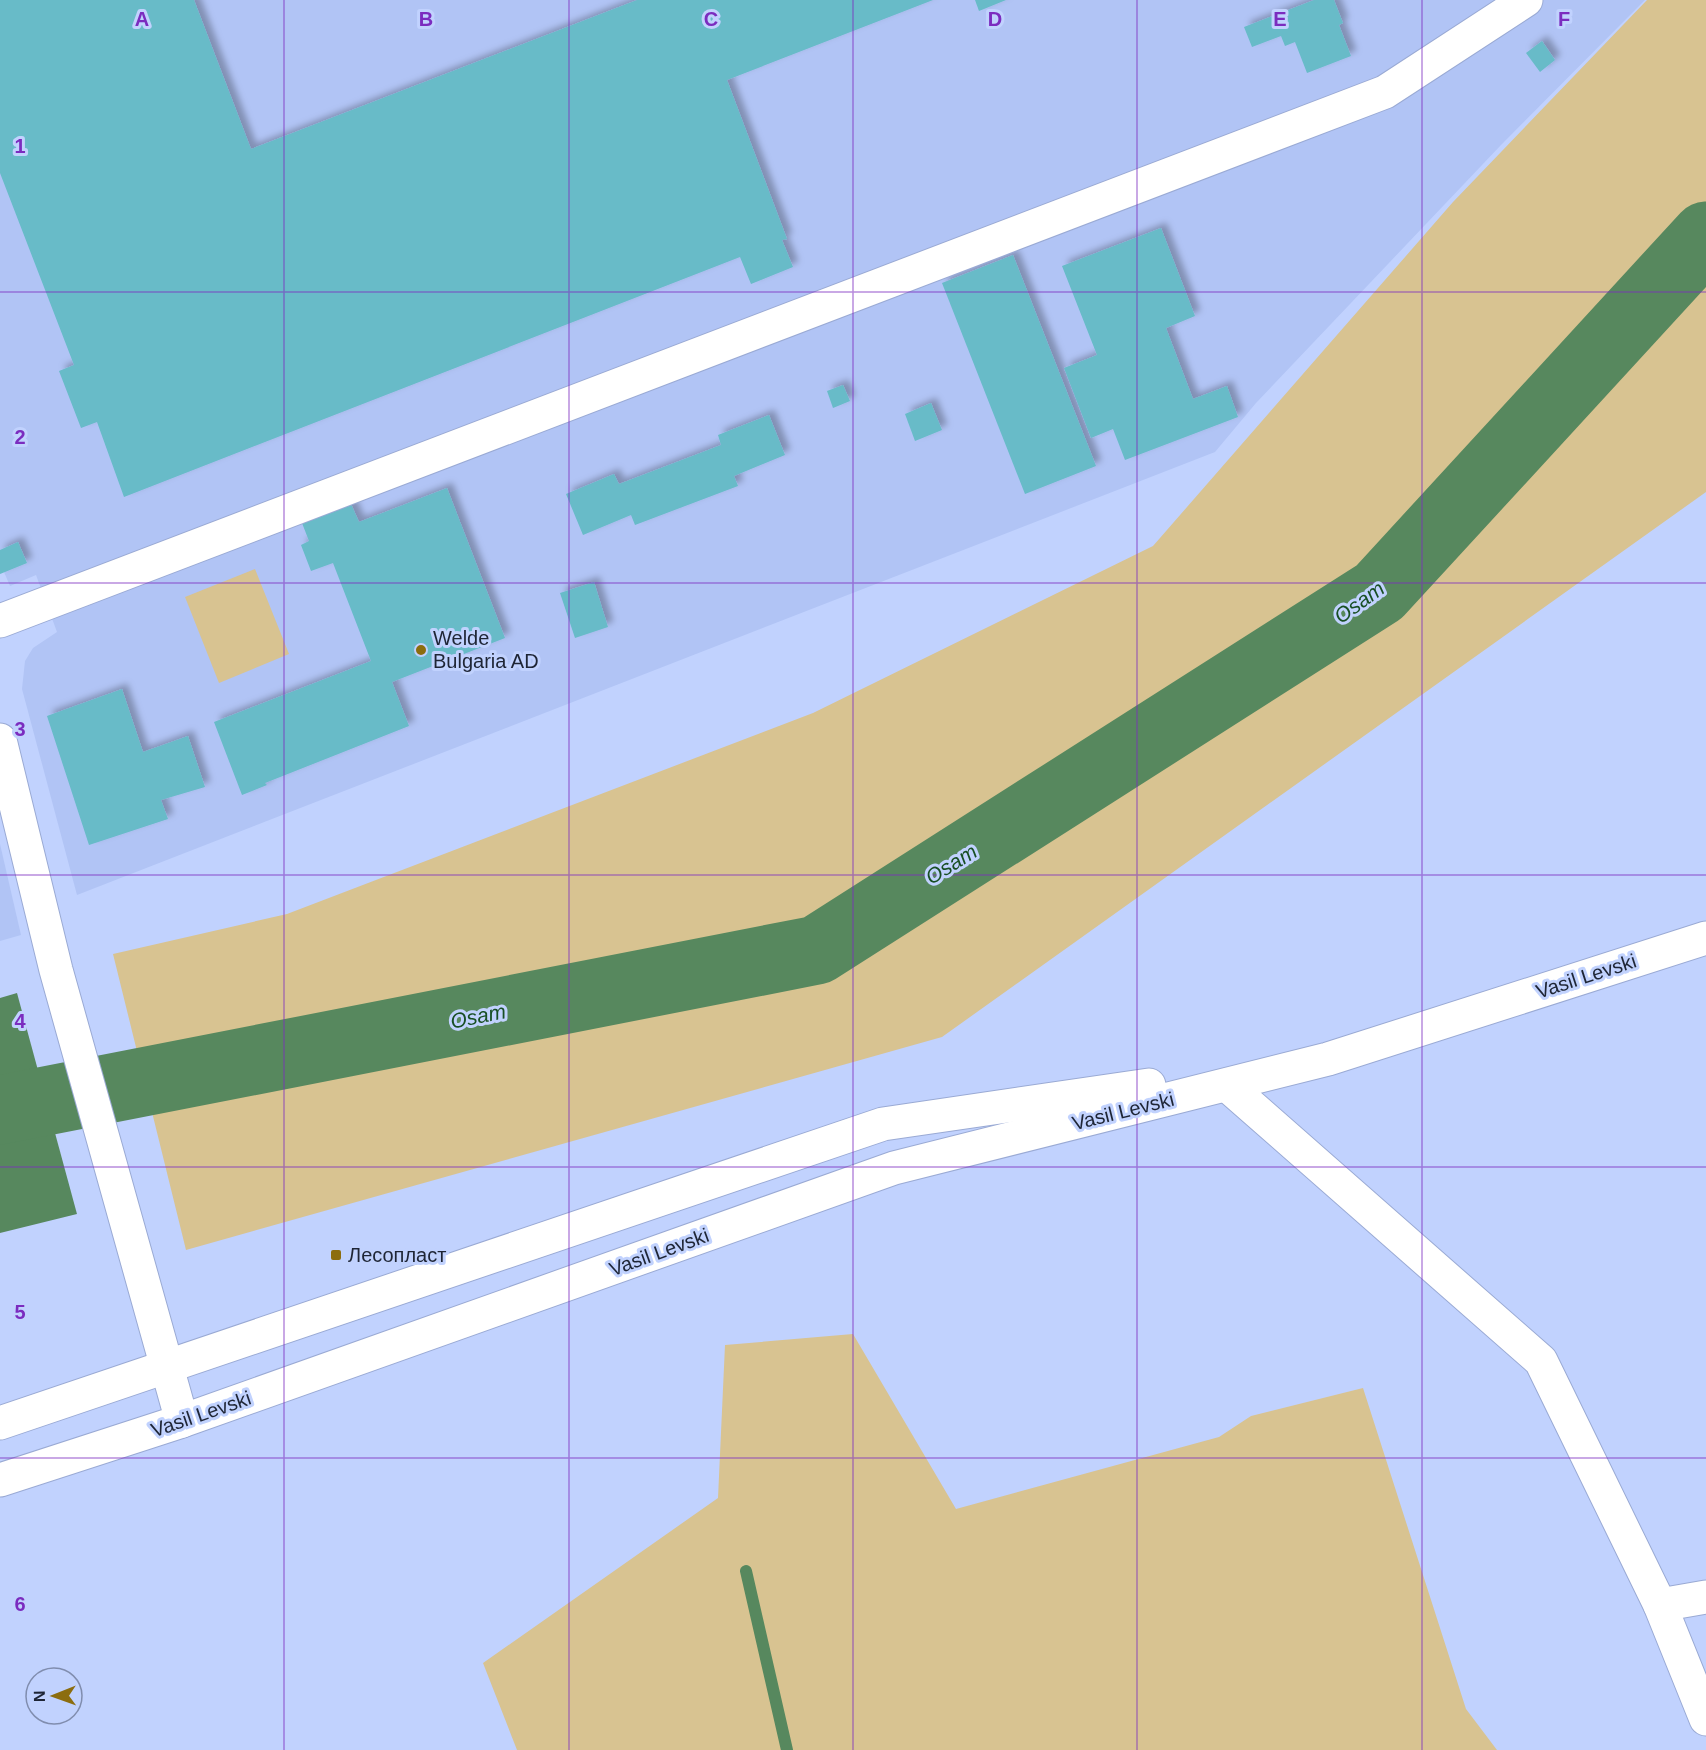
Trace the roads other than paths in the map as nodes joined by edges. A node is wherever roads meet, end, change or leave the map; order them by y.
1 (1526, 0) edge
2 (0, 621) edge
3 (0, 740) edge
4 (7, 800) edge
5 (1706, 938) edge
6 (1328, 1059) junction
7 (1227, 1085) junction
8 (167, 1368) junction
9 (182, 1421) junction
10 (0, 1423) edge
11 (0, 1480) edge
12 (1706, 1597) edge
13 (1660, 1605) junction
14 (1706, 1719) edge

1 - 2 main road
3 - 4 main road
4 - 8 main road
5 - 6 main road, Vasil Levski
6 - 7 main road, Vasil Levski
6 - 8 main road, Vasil Levski
7 - 9 main road, Vasil Levski
7 - 13 main road
8 - 9 main road
8 - 10 main road, Vasil Levski
9 - 11 main road, Vasil Levski
12 - 13 main road
13 - 14 main road

